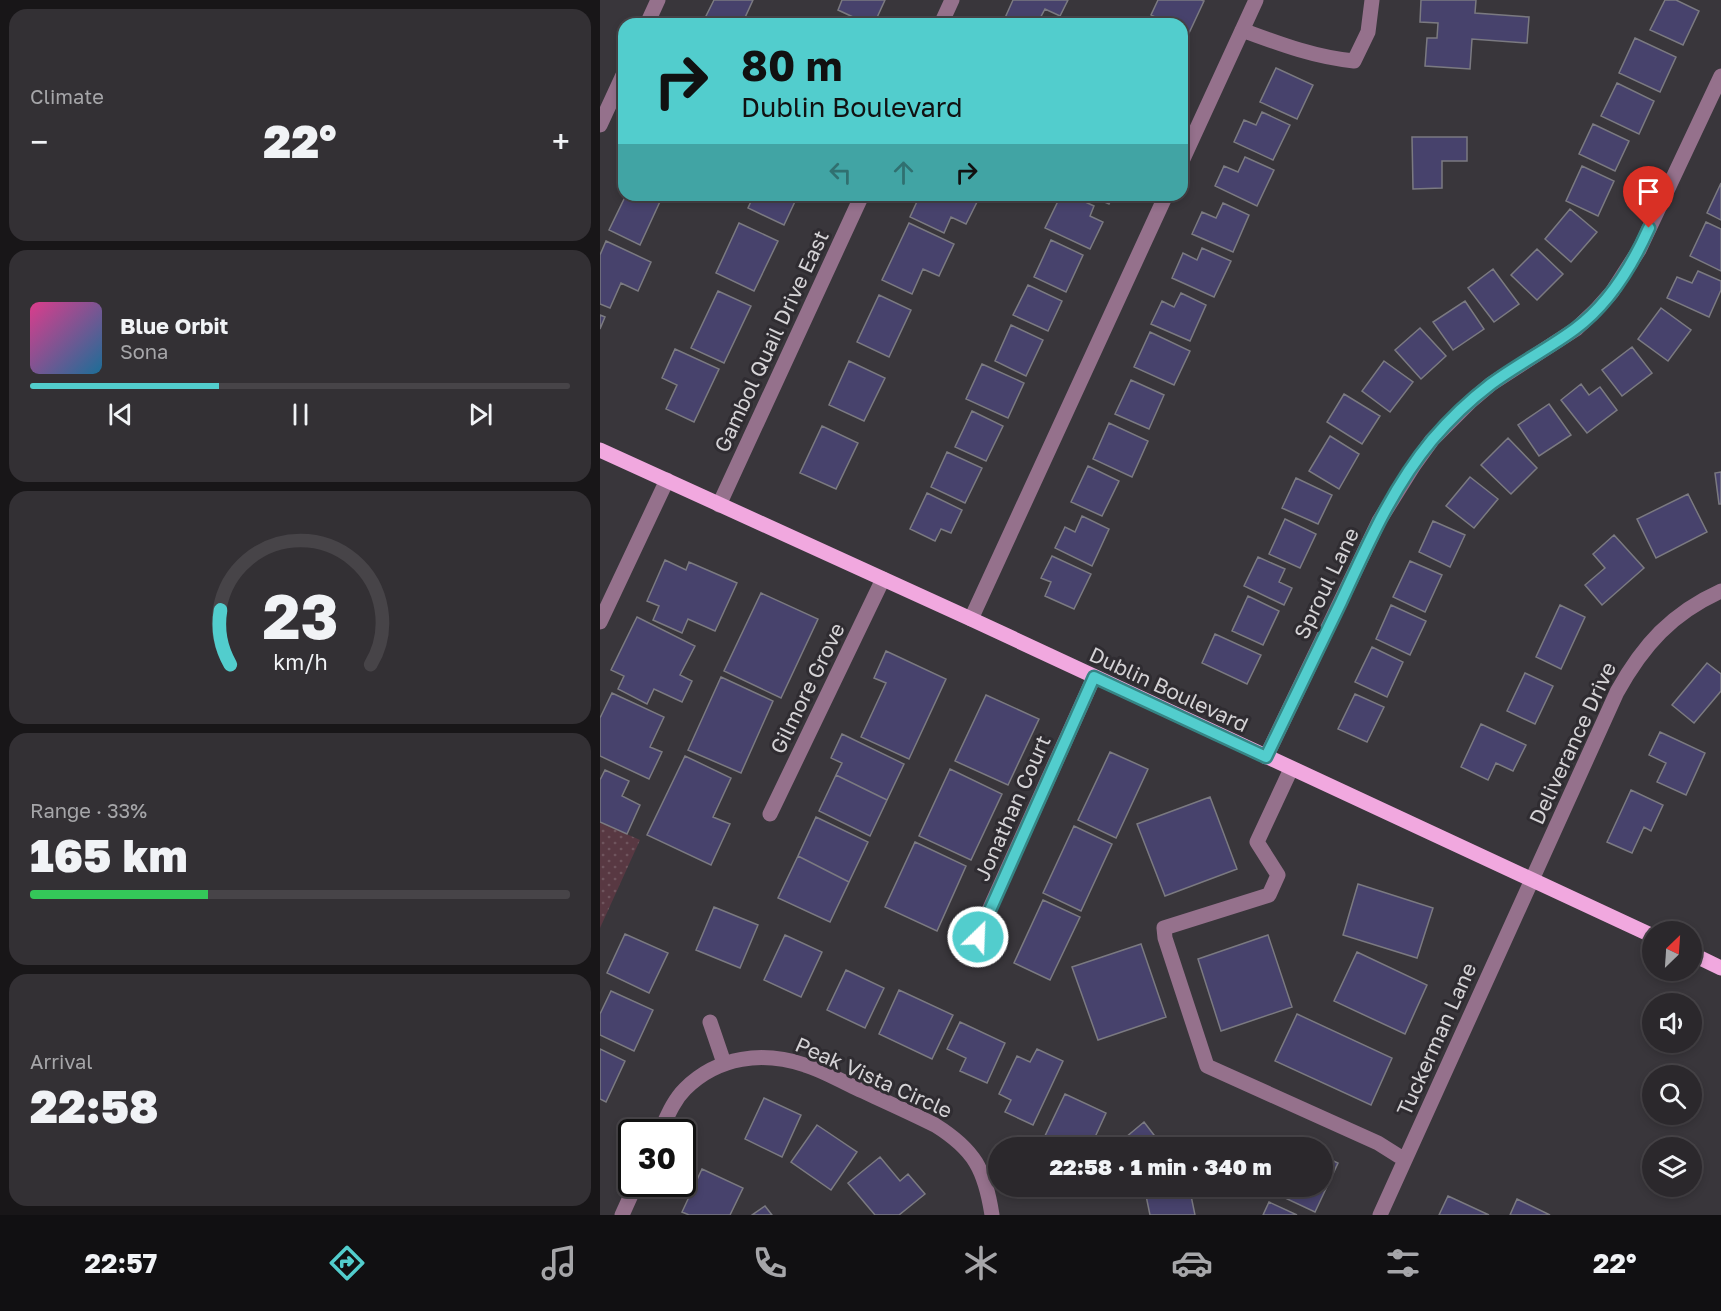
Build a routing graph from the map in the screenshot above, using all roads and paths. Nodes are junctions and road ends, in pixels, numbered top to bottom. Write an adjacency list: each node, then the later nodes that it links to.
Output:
1 (658, 0): 5 (street)
2 (952, 0): 6 (street)
3 (1256, 0): 7 (street)
4 (1372, 0): 7 (street)
5 (650, 18)
6 (944, 18)
7 (1242, 30): 11 (street)
8 (1721, 76): 22 (street, Sproul Lane)
9 (618, 86): 10 (street)
10 (600, 125)
11 (1188, 148)
12 (859, 201): 16 (street, Gambol Quail Drive East)
13 (1163, 201): 19 (street)
14 (600, 450): 15 (main road, Dublin Boulevard)
15 (667, 480): 16 (main road, Dublin Boulevard); 20 (street)
16 (719, 505): 17 (main road, Dublin Boulevard)
17 (882, 579): 19 (main road, Dublin Boulevard); 24 (street, Gilmore Grove)
18 (1721, 591): 25 (street, Deliverance Drive)
19 (971, 620): 21 (main road, Dublin Boulevard)
20 (600, 622)
21 (1094, 677): 22 (main road, Dublin Boulevard); 27 (street, Jonathan Court)
22 (1266, 757): 23 (main road, Dublin Boulevard)
23 (1291, 768): 25 (main road, Dublin Boulevard); 33 (street)
24 (770, 814)
25 (1531, 880): 26 (main road, Dublin Boulevard); 33 (street, Tuckerman Lane)
26 (1642, 931)
27 (968, 957)
28 (1702, 959): 29 (main road)
29 (1721, 968)
30 (710, 1022): 31 (street)
31 (724, 1063): 32 (street, Peak Vista Circle); 36 (street, Peak Vista Circle)
32 (666, 1119)
33 (1405, 1160): 37 (street, Tuckerman Lane)
34 (630, 1197): 35 (street)
35 (622, 1215)
36 (992, 1215)
37 (1380, 1215)

